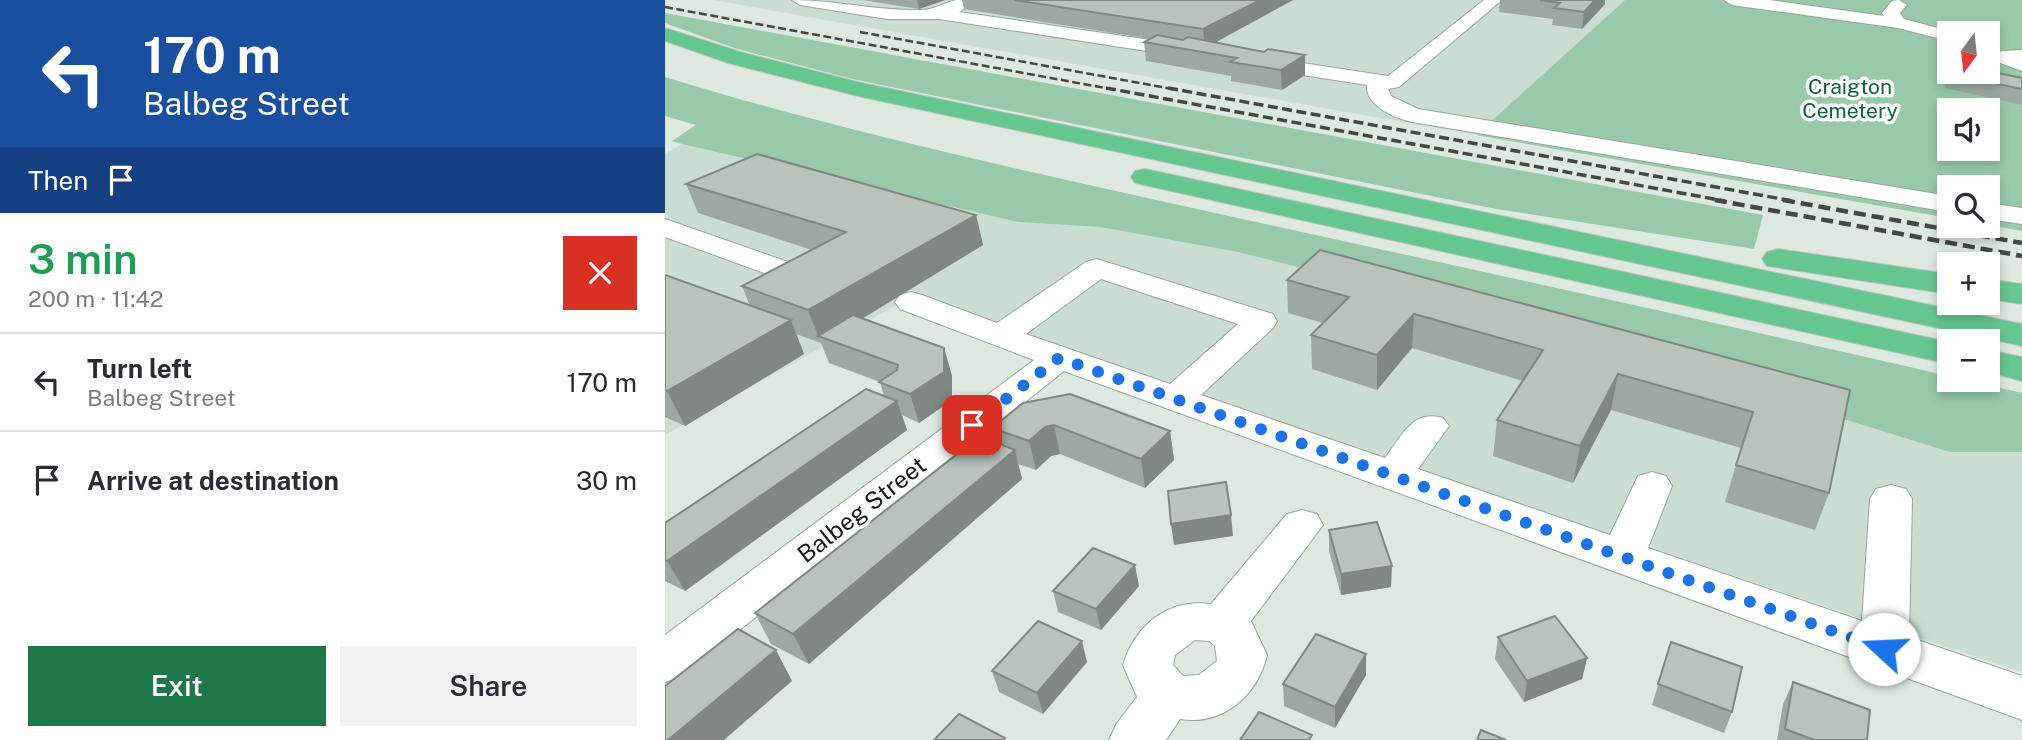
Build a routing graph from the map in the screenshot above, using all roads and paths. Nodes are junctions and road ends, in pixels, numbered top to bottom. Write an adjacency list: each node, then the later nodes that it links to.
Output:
1 (800, 0): 6 (street)
2 (970, 0): 6 (street)
3 (1494, 0): 16 (street)
4 (1732, 0): 7 (street)
5 (1902, 0): 7 (street)
6 (939, 14): 12 (street)
7 (1898, 23): 8 (street)
8 (1937, 32)
9 (665, 34): 17 (highway)
10 (2000, 48): 11 (street)
11 (2022, 54): 15 (street)
12 (1213, 56)
13 (1241, 60): 16 (street)
14 (665, 62): 29 (highway)
15 (2022, 65)
16 (1378, 81): 18 (street)
17 (1364, 195): 23 (highway); 27 (highway)
18 (1937, 202)
19 (2000, 213): 21 (street)
20 (670, 214): 22 (street)
21 (2022, 216)
22 (800, 275)
23 (1937, 282)
24 (2000, 291): 25 (highway)
25 (2022, 294)
26 (911, 302): 28 (street)
27 (2022, 335)
28 (1001, 336): 30 (street); 33 (street)
29 (1937, 350)
30 (1059, 358): 33 (street); 41 (street, Balbeg Street)
31 (2000, 364): 32 (highway)
32 (2022, 369)
33 (1175, 399): 35 (street)
34 (1430, 426): 35 (street)
35 (1392, 475): 39 (street)
36 (1652, 486): 39 (street)
37 (1891, 499): 40 (street)
38 (1302, 525): 43 (street)
39 (1622, 557): 40 (street)
40 (1884, 649): 42 (street)
41 (665, 662)
42 (2022, 698)
43 (1136, 740)

